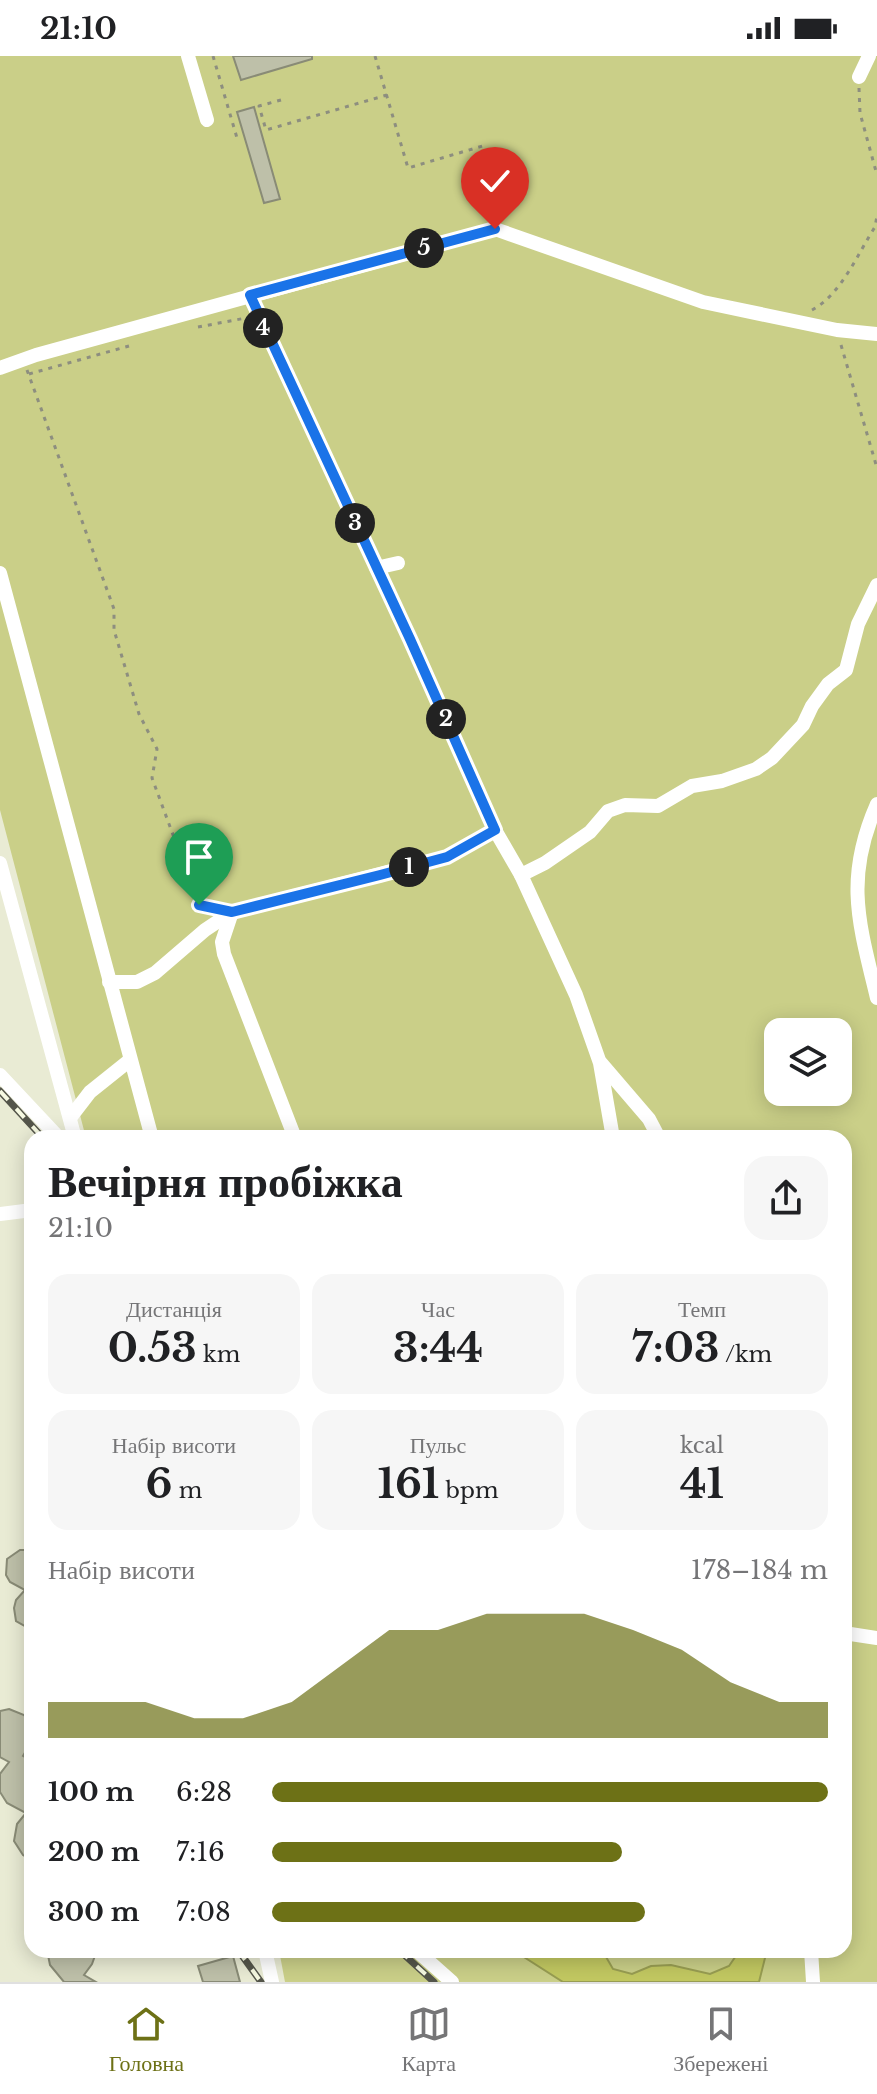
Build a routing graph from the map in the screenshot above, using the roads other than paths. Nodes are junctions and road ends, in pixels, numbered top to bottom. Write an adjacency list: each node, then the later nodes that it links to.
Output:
1 (188, 56): 4 (street)
2 (869, 56): 3 (street)
3 (859, 77)
4 (207, 120)
5 (250, 295): 6 (street); 7 (street); 9 (street)
6 (877, 334)
7 (0, 368)
8 (398, 563): 9 (street)
9 (376, 568): 13 (street)
10 (0, 573): 17 (street)
11 (875, 596): 15 (street)
12 (877, 804): 18 (street)
13 (495, 830): 15 (street); 16 (street)
14 (0, 863): 22 (street)
15 (521, 875): 20 (street)
16 (232, 912): 17 (street); 26 (street)
17 (109, 982): 19 (street)
18 (877, 998)
19 (130, 1060): 22 (street); 25 (street)
20 (600, 1063): 27 (street); 28 (street)
21 (0, 1075): 23 (street)
22 (70, 1118): 24 (street)
23 (52, 1130)
24 (73, 1130)
25 (150, 1130)
26 (292, 1130)
27 (607, 1130)
28 (655, 1130)
29 (24, 1211): 30 (street)
30 (0, 1214)
31 (852, 1634): 32 (street)
32 (877, 1638)
33 (267, 1958): 36 (street)
34 (425, 1958): 37 (street)
35 (812, 1958): 38 (street)
36 (272, 1982)
37 (452, 1982)
38 (813, 1982)

